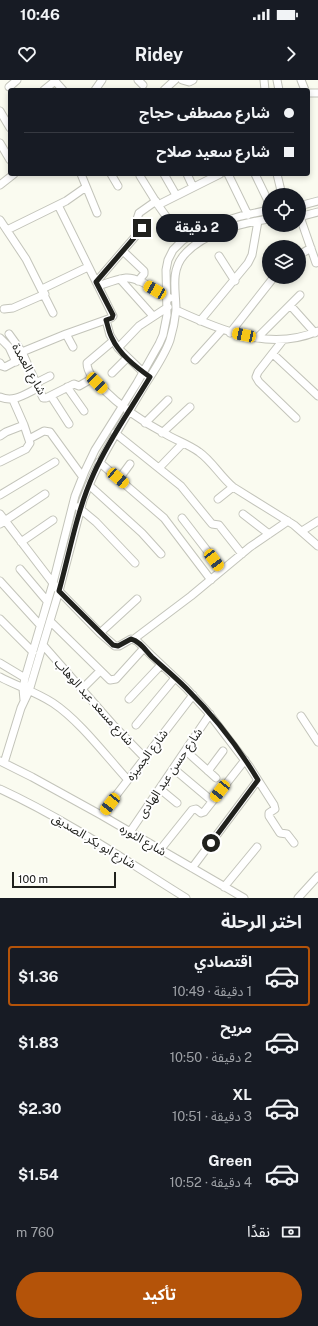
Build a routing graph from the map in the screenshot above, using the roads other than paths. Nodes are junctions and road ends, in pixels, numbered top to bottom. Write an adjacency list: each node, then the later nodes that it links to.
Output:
1 (17, 80): 4 (street)
2 (55, 80): 5 (street); 6 (street)
3 (175, 80): 7 (street)
4 (9, 87)
5 (46, 88)
6 (61, 88)
7 (166, 88)
8 (0, 111): 9 (street)
9 (8, 125)
10 (0, 143): 11 (street)
11 (3, 154)
12 (11, 176): 22 (street)
13 (82, 176): 24 (street)
14 (112, 176): 23 (street)
15 (140, 176): 30 (street)
16 (165, 176): 28 (street)
17 (188, 176): 25 (street)
18 (229, 176): 36 (street)
19 (256, 176): 26 (street)
20 (277, 176): 27 (street)
21 (207, 177): 25 (street)
22 (0, 185)
23 (118, 186)
24 (86, 187): 32 (street); 35 (street)
25 (194, 187): 28 (street)
26 (262, 188)
27 (280, 188)
28 (176, 195): 30 (street)
29 (318, 201): 31 (street)
30 (157, 203): 43 (street); 45 (street)
31 (306, 204)
32 (58, 205): 41 (street); 49 (street)
33 (262, 211): 36 (street)
34 (318, 212): 37 (street)
35 (97, 213)
36 (248, 214): 43 (street)
37 (306, 215)
38 (0, 220): 41 (street)
39 (262, 220): 40 (street)
40 (258, 221): 52 (street); 58 (street)
41 (7, 230): 55 (street)
42 (305, 232): 44 (street)
43 (183, 240): 57 (street)
44 (311, 248): 46 (street); 48 (street)
45 (123, 251): 51 (street); 53 (street)
46 (306, 251)
47 (219, 256): 52 (street)
48 (316, 263)
49 (88, 267): 53 (street); 55 (street)
50 (120, 279): 51 (street); 53 (street); 64 (street)
51 (138, 281): 57 (street)
52 (235, 281): 66 (street)
53 (97, 284): 65 (street)
54 (268, 284): 68 (street)
55 (44, 292): 61 (street); 63 (street)
56 (300, 295): 59 (street)
57 (167, 297): 58 (street); 60 (street)
58 (175, 301): 62 (street)
59 (290, 305): 69 (street); 73 (street)
60 (168, 306): 64 (street); 84 (street)
61 (4, 309)
62 (176, 310): 66 (street); 87 (street)
63 (53, 313)
64 (153, 316): 77 (street)
65 (110, 318): 71 (street); 75 (street)
66 (200, 321): 67 (street)
67 (222, 330): 68 (street); 81 (street)
68 (230, 332): 73 (street)
69 (316, 332): 74 (street)
70 (9, 334): 78 (street, شارع العمدة)
71 (66, 334): 76 (street); 78 (street)
72 (0, 338): 82 (street)
73 (257, 338): 74 (street)
74 (283, 340): 79 (street)
75 (113, 341): 77 (street); 88 (street)
76 (73, 347)
77 (118, 348): 80 (street)
78 (23, 354): 82 (street); 89 (street, شارع العمدة)
79 (273, 354): 92 (street); 100 (street)
80 (128, 358): 84 (street); 85 (street)
81 (195, 360)
82 (16, 362): 83 (street)
83 (2, 365)
84 (143, 372): 87 (street); 96 (street)
85 (112, 373)
86 (50, 376): 89 (street)
87 (150, 377): 99 (street)
88 (93, 378): 90 (street, شارع العمدة); 96 (street)
89 (37, 385): 91 (street, شارع العمدة); 94 (street)
90 (67, 387): 91 (street, شارع العمدة); 98 (street)
91 (51, 396): 102 (street)
92 (318, 396)
93 (0, 397): 94 (street)
94 (13, 400): 103 (street)
95 (168, 400): 101 (street)
96 (122, 406): 99 (street); 114 (street)
97 (190, 407): 105 (street)
98 (84, 411)
99 (129, 411): 101 (street); 104 (street)
100 (296, 418)
101 (145, 423): 105 (street)
102 (69, 424)
103 (24, 425): 106 (street); 107 (street)
104 (115, 433): 111 (street); 113 (street)
105 (162, 433): 108 (street)
106 (0, 436)
107 (29, 439): 109 (street); 114 (street)
108 (183, 443): 113 (street); 117 (street)
109 (0, 462)
110 (55, 462): 119 (street)
111 (99, 462): 115 (street); 116 (street)
112 (130, 464): 115 (street)
113 (159, 468): 134 (street)
114 (82, 476): 121 (street)
115 (118, 478): 138 (street)
116 (89, 485): 122 (street); 133 (street)
117 (232, 487): 120 (street); 127 (street)
118 (45, 494): 125 (street)
119 (0, 495)
120 (218, 499)
121 (73, 505): 122 (street); 140 (street)
122 (81, 508): 135 (street); 141 (street)
123 (243, 514): 130 (street)
124 (182, 518): 137 (street)
125 (2, 519): 131 (street)
126 (53, 520): 131 (street)
127 (288, 521): 129 (street); 130 (street)
128 (318, 521): 129 (street)
129 (302, 531): 132 (street)
130 (270, 534): 134 (street)
131 (21, 542): 140 (street)
132 (318, 546)
133 (161, 554)
134 (242, 554): 137 (street)
135 (135, 563)
136 (20, 569): 143 (street)
137 (222, 570): 138 (street)
138 (211, 580): 148 (street)
139 (0, 581): 146 (street)
140 (53, 583): 141 (street); 143 (street)
141 (59, 591): 145 (street); 147 (street)
142 (137, 599): 147 (street)
143 (47, 601): 146 (street)
144 (0, 619): 151 (street)
145 (50, 621): 149 (street); 154 (street)
146 (40, 625): 151 (street)
147 (100, 634): 148 (street)
148 (134, 640): 150 (street)
149 (43, 645): 158 (street); 159 (street, شارع مسعد عبد الوهاب)
150 (144, 648): 153 (street); 154 (street)
151 (33, 652): 156 (street)
152 (0, 663): 156 (street)
153 (161, 665): 157 (street); 161 (street)
154 (100, 671): 159 (street)
155 (0, 677): 158 (street)
156 (25, 678): 158 (street)
157 (176, 678): 160 (street); 164 (street)
158 (26, 690): 170 (street); 174 (street)
159 (82, 690): 168 (street, شارع مسعد عبد الوهاب)
160 (193, 695): 162 (street); 168 (street, شارع الجميزه)
161 (129, 699)
162 (210, 714): 166 (street, شارع حسن عبد الهادى); 169 (street)
163 (300, 716): 165 (street)
164 (136, 725)
165 (318, 742)
166 (186, 751): 171 (street, شارع حسن عبد الهادى); 172 (street)
167 (223, 751): 172 (street)
168 (145, 758): 174 (street, شارع الجميزه)
169 (245, 760): 175 (street); 178 (street)
170 (2, 762): 180 (street, شارع الثوره)
171 (174, 769): 177 (street, شارع حسن عبد الهادى); 178 (street)
172 (208, 771): 173 (street)
173 (216, 778)
174 (128, 780): 180 (street, شارع الجميزه)
175 (258, 780): 182 (street); 185 (street)
176 (0, 789): 188 (street, شارع ابو بكر الصديق)
177 (160, 789): 179 (street); 181 (street, شارع حسن عبد الهادى)
178 (212, 801): 184 (street)
179 (177, 803)
180 (101, 815): 181 (street, شارع الثوره)
181 (130, 832): 184 (street, شارع الثوره)
182 (294, 843)
183 (257, 847): 187 (street)
184 (160, 850): 185 (street, شارع الثوره)
185 (192, 868): 187 (street, شارع الثوره)
186 (318, 876): 190 (street)
187 (224, 887): 189 (street, شارع الثوره)
188 (186, 898)
189 (244, 898)
190 (298, 898)

